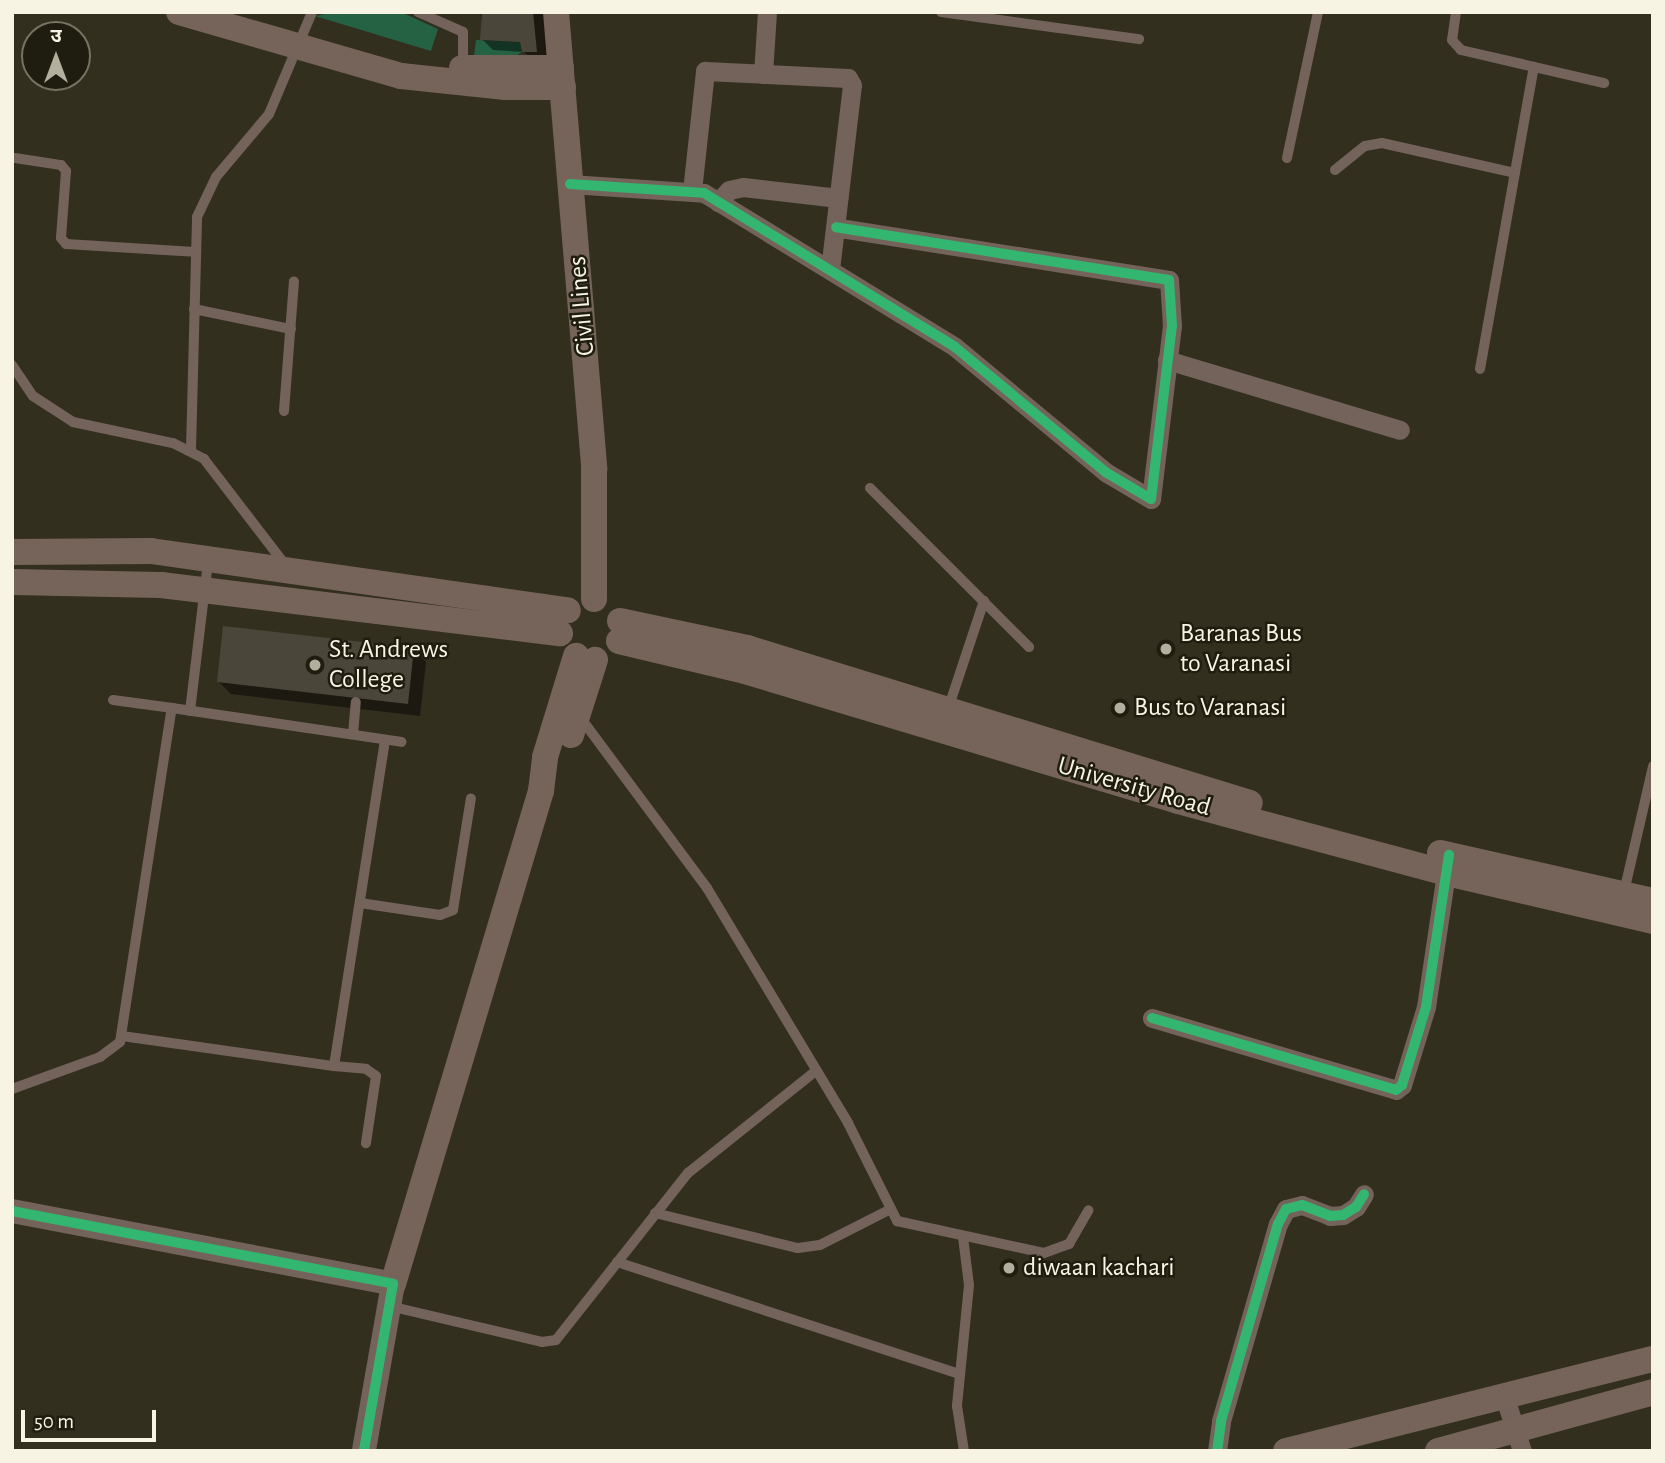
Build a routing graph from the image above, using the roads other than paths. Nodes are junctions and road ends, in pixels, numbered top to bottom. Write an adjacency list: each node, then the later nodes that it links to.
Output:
1 (179, 12): 9 (main road)
2 (233, 12): 9 (main road)
3 (418, 12): 13 (lane)
4 (556, 12): 14 (main road, Civil Lines)
5 (766, 12): 12 (street)
6 (941, 12): 10 (lane)
7 (1318, 12): 17 (lane)
8 (1456, 12): 11 (lane)
9 (306, 32): 13 (main road); 25 (lane)
10 (1139, 39)
11 (1534, 67): 15 (lane); 19 (lane)
12 (763, 74): 21 (street); 22 (street)
13 (462, 75): 14 (main road)
14 (562, 77): 20 (main road, Civil Lines)
15 (1604, 83)
16 (15, 159): 25 (lane)
17 (1287, 159)
18 (1335, 170): 19 (lane)
19 (1515, 173): 32 (lane)
20 (570, 184): 21 (street); 42 (main road, Civil Lines)
21 (692, 191): 23 (street)
22 (838, 198): 23 (street); 24 (street)
23 (718, 202): 26 (street)
24 (836, 228): 26 (street); 30 (street)
25 (195, 252): 28 (lane)
26 (830, 269): 30 (street)
27 (294, 281): 29 (lane)
28 (194, 309): 29 (lane); 35 (lane)
29 (290, 329): 33 (lane)
30 (1167, 360): 34 (street)
31 (12, 365): 35 (lane)
32 (1480, 369)
33 (284, 411)
34 (1400, 430)
35 (191, 449): 39 (lane)
36 (870, 488): 43 (lane)
37 (12, 552): 38 (main road)
38 (209, 559): 39 (main road); 41 (lane)
39 (290, 572): 44 (main road)
40 (12, 582): 41 (main road)
41 (205, 589): 44 (main road); 51 (lane)
42 (594, 600): 44 (main road); 45 (main road)
43 (984, 601): 46 (lane); 53 (lane)
44 (564, 621): 47 (main road)
45 (620, 631): 47 (main road); 53 (main road, University Road)
46 (1029, 647)
47 (585, 658): 52 (main road); 58 (main road)
48 (113, 700): 50 (lane)
49 (356, 702): 54 (lane)
50 (172, 708): 51 (lane); 66 (lane)
51 (190, 711): 54 (lane)
52 (577, 714): 58 (main road); 68 (lane)
53 (944, 719): 60 (main road, University Road)
54 (353, 734): 55 (lane)
55 (385, 740): 56 (lane); 62 (lane)
56 (402, 742)
57 (1653, 766): 63 (lane)
58 (541, 792): 78 (main road)
59 (471, 798): 62 (lane)
60 (1448, 864): 63 (main road, University Road); 65 (street)
61 (1653, 901): 63 (main road, University Road)
62 (360, 902): 67 (lane)
63 (1621, 904): 64 (main road, University Road)
64 (1653, 921)
65 (1152, 1018)
66 (122, 1036): 67 (lane); 69 (lane)
67 (334, 1066): 70 (lane)
68 (816, 1071): 72 (lane); 75 (lane)
69 (12, 1088)
70 (366, 1143)
71 (1364, 1194): 87 (street)
72 (889, 1210): 75 (lane); 76 (lane)
73 (1089, 1210): 76 (lane)
74 (12, 1211): 78 (street)
75 (655, 1213): 77 (lane)
76 (963, 1237): 80 (lane)
77 (617, 1262): 78 (lane); 80 (lane)
78 (391, 1295): 85 (street)
79 (1651, 1367): 82 (main road)
80 (960, 1374): 86 (lane)
81 (1653, 1392): 83 (main road)
82 (1505, 1398): 83 (street); 84 (main road)
83 (1519, 1441): 88 (main road)
84 (1291, 1450)
85 (364, 1451)
86 (964, 1451)
87 (1217, 1451)
88 (1438, 1451)

